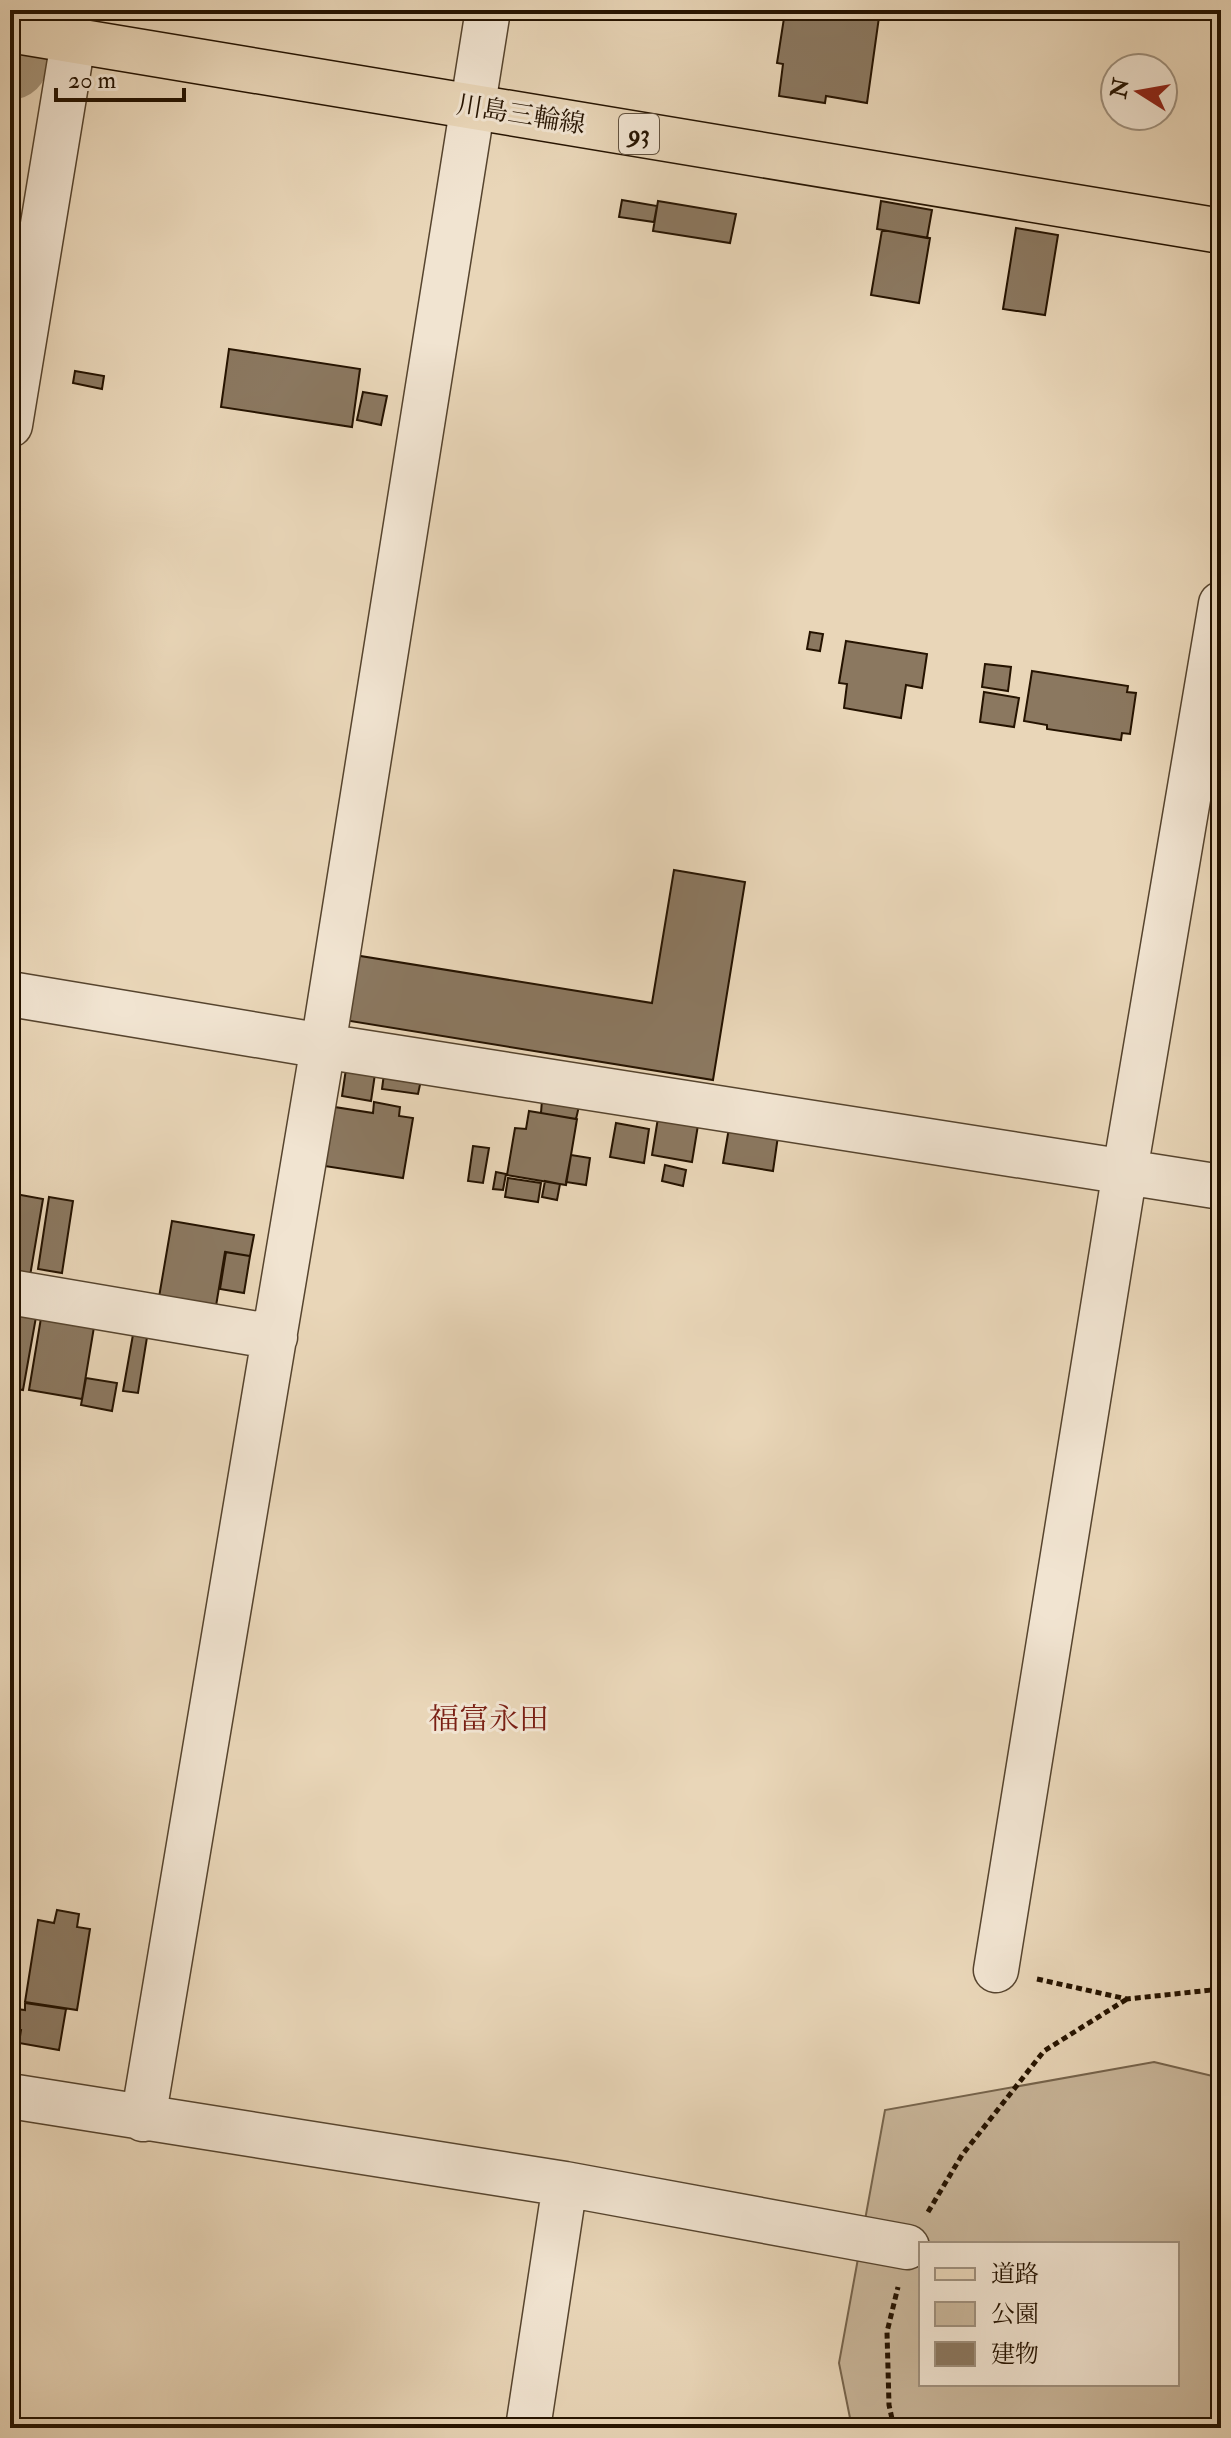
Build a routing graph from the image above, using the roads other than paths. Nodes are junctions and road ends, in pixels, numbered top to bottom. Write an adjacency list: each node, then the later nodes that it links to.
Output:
1 (488, 10): 4 (street)
2 (10, 30): 3 (main road, 川島三輪線 / 93)
3 (65, 40): 4 (main road, 川島三輪線 / 93); 6 (street)
4 (472, 106): 5 (main road, 川島三輪線 / 93); 9 (street)
5 (1221, 231)
6 (10, 425)
7 (1221, 604): 10 (street)
8 (10, 994): 9 (street)
9 (323, 1046): 10 (street); 13 (street)
10 (1125, 1171): 11 (street); 14 (street)
11 (1221, 1187)
12 (10, 1292): 13 (street)
13 (275, 1337): 16 (street)
14 (996, 1970)
15 (10, 2096): 16 (street)
16 (143, 2119): 17 (street)
17 (565, 2184): 18 (street); 19 (street)
18 (907, 2247)
19 (528, 2428)

